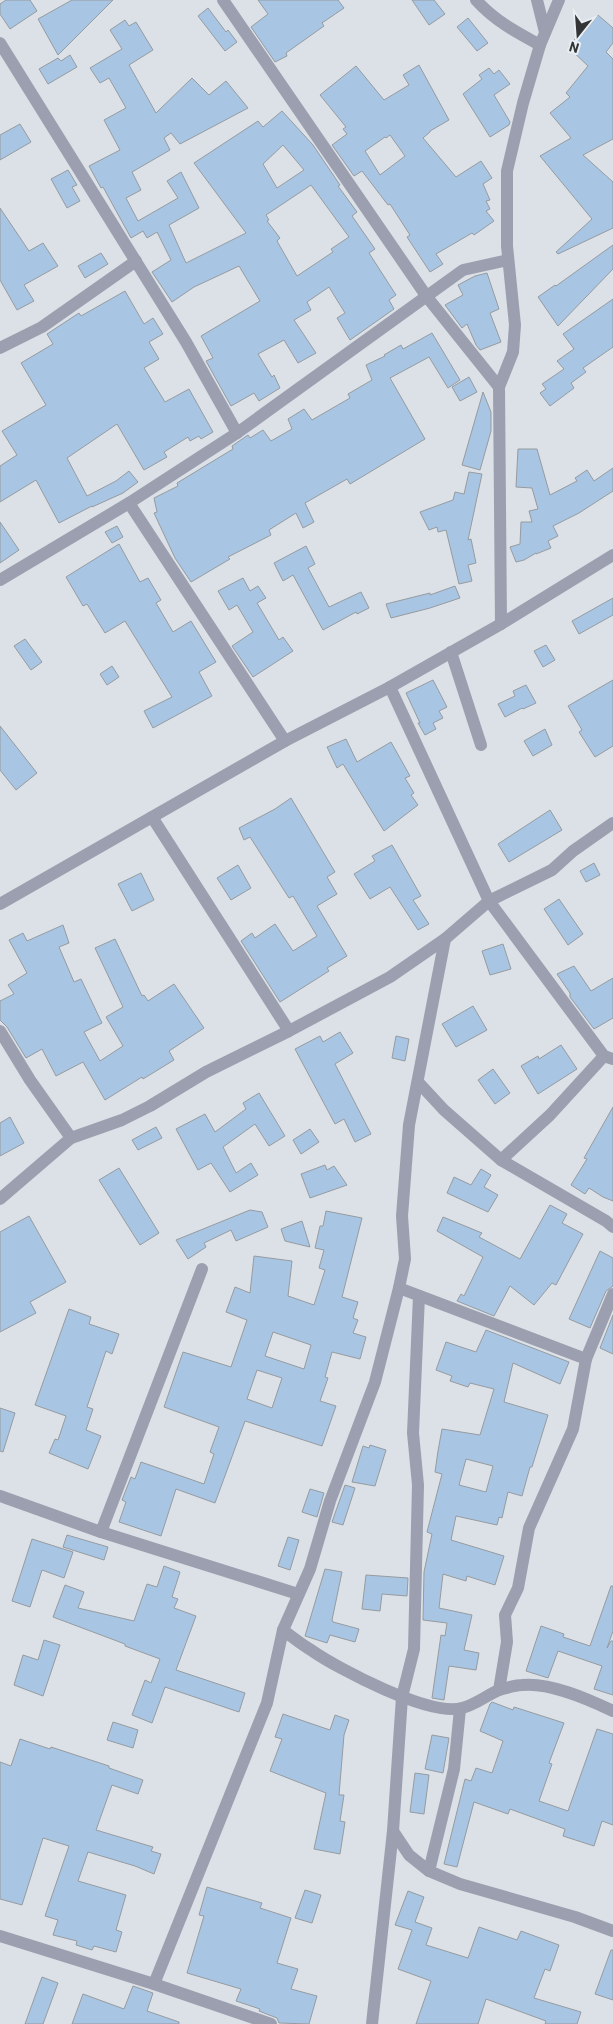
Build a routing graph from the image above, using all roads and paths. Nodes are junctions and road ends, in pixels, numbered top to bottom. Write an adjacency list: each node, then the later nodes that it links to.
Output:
1 (223, 0): 10 (street)
2 (476, 0): 7 (street)
3 (537, 0): 5 (street)
4 (559, 0): 5 (street)
5 (546, 32): 7 (street)
6 (0, 43): 9 (street)
7 (540, 45): 8 (street)
8 (508, 260): 10 (street); 12 (street)
9 (136, 261): 11 (street); 13 (street)
10 (427, 297): 12 (street); 13 (street)
11 (0, 348)
12 (499, 387): 17 (street)
13 (236, 433): 14 (street)
14 (129, 503): 16 (street); 20 (street)
15 (613, 555): 17 (street)
16 (0, 580)
17 (501, 624): 18 (street)
18 (451, 652): 19 (street); 21 (street)
19 (390, 686): 20 (street); 24 (street)
20 (285, 741): 22 (street)
21 (481, 745)
22 (152, 817): 25 (street); 28 (street)
23 (613, 824): 24 (street)
24 (489, 901): 26 (street); 29 (street)
25 (0, 904)
26 (445, 939): 28 (street); 30 (street)
27 (0, 1030): 31 (street)
28 (289, 1031): 31 (street)
29 (609, 1058): 32 (street)
30 (418, 1082): 32 (street); 36 (street)
31 (71, 1138): 33 (street)
32 (501, 1160): 34 (street)
33 (0, 1199)
34 (613, 1227)
35 (202, 1269): 41 (street)
36 (398, 1288): 38 (street); 42 (street)
37 (613, 1294): 39 (street)
38 (419, 1296): 39 (street); 45 (street)
39 (586, 1360): 44 (street)
40 (0, 1496): 41 (street)
41 (101, 1532): 42 (street)
42 (298, 1594): 43 (street)
43 (283, 1630): 45 (street); 52 (street)
44 (499, 1690): 46 (street); 47 (street)
45 (402, 1697): 46 (street); 48 (street)
46 (460, 1709): 49 (street)
47 (613, 1711)
48 (393, 1831): 49 (street); 54 (street)
49 (429, 1871): 50 (street)
50 (613, 1931)
51 (0, 1936): 52 (street)
52 (154, 1984): 53 (street)
53 (271, 2024)
54 (372, 2024)

